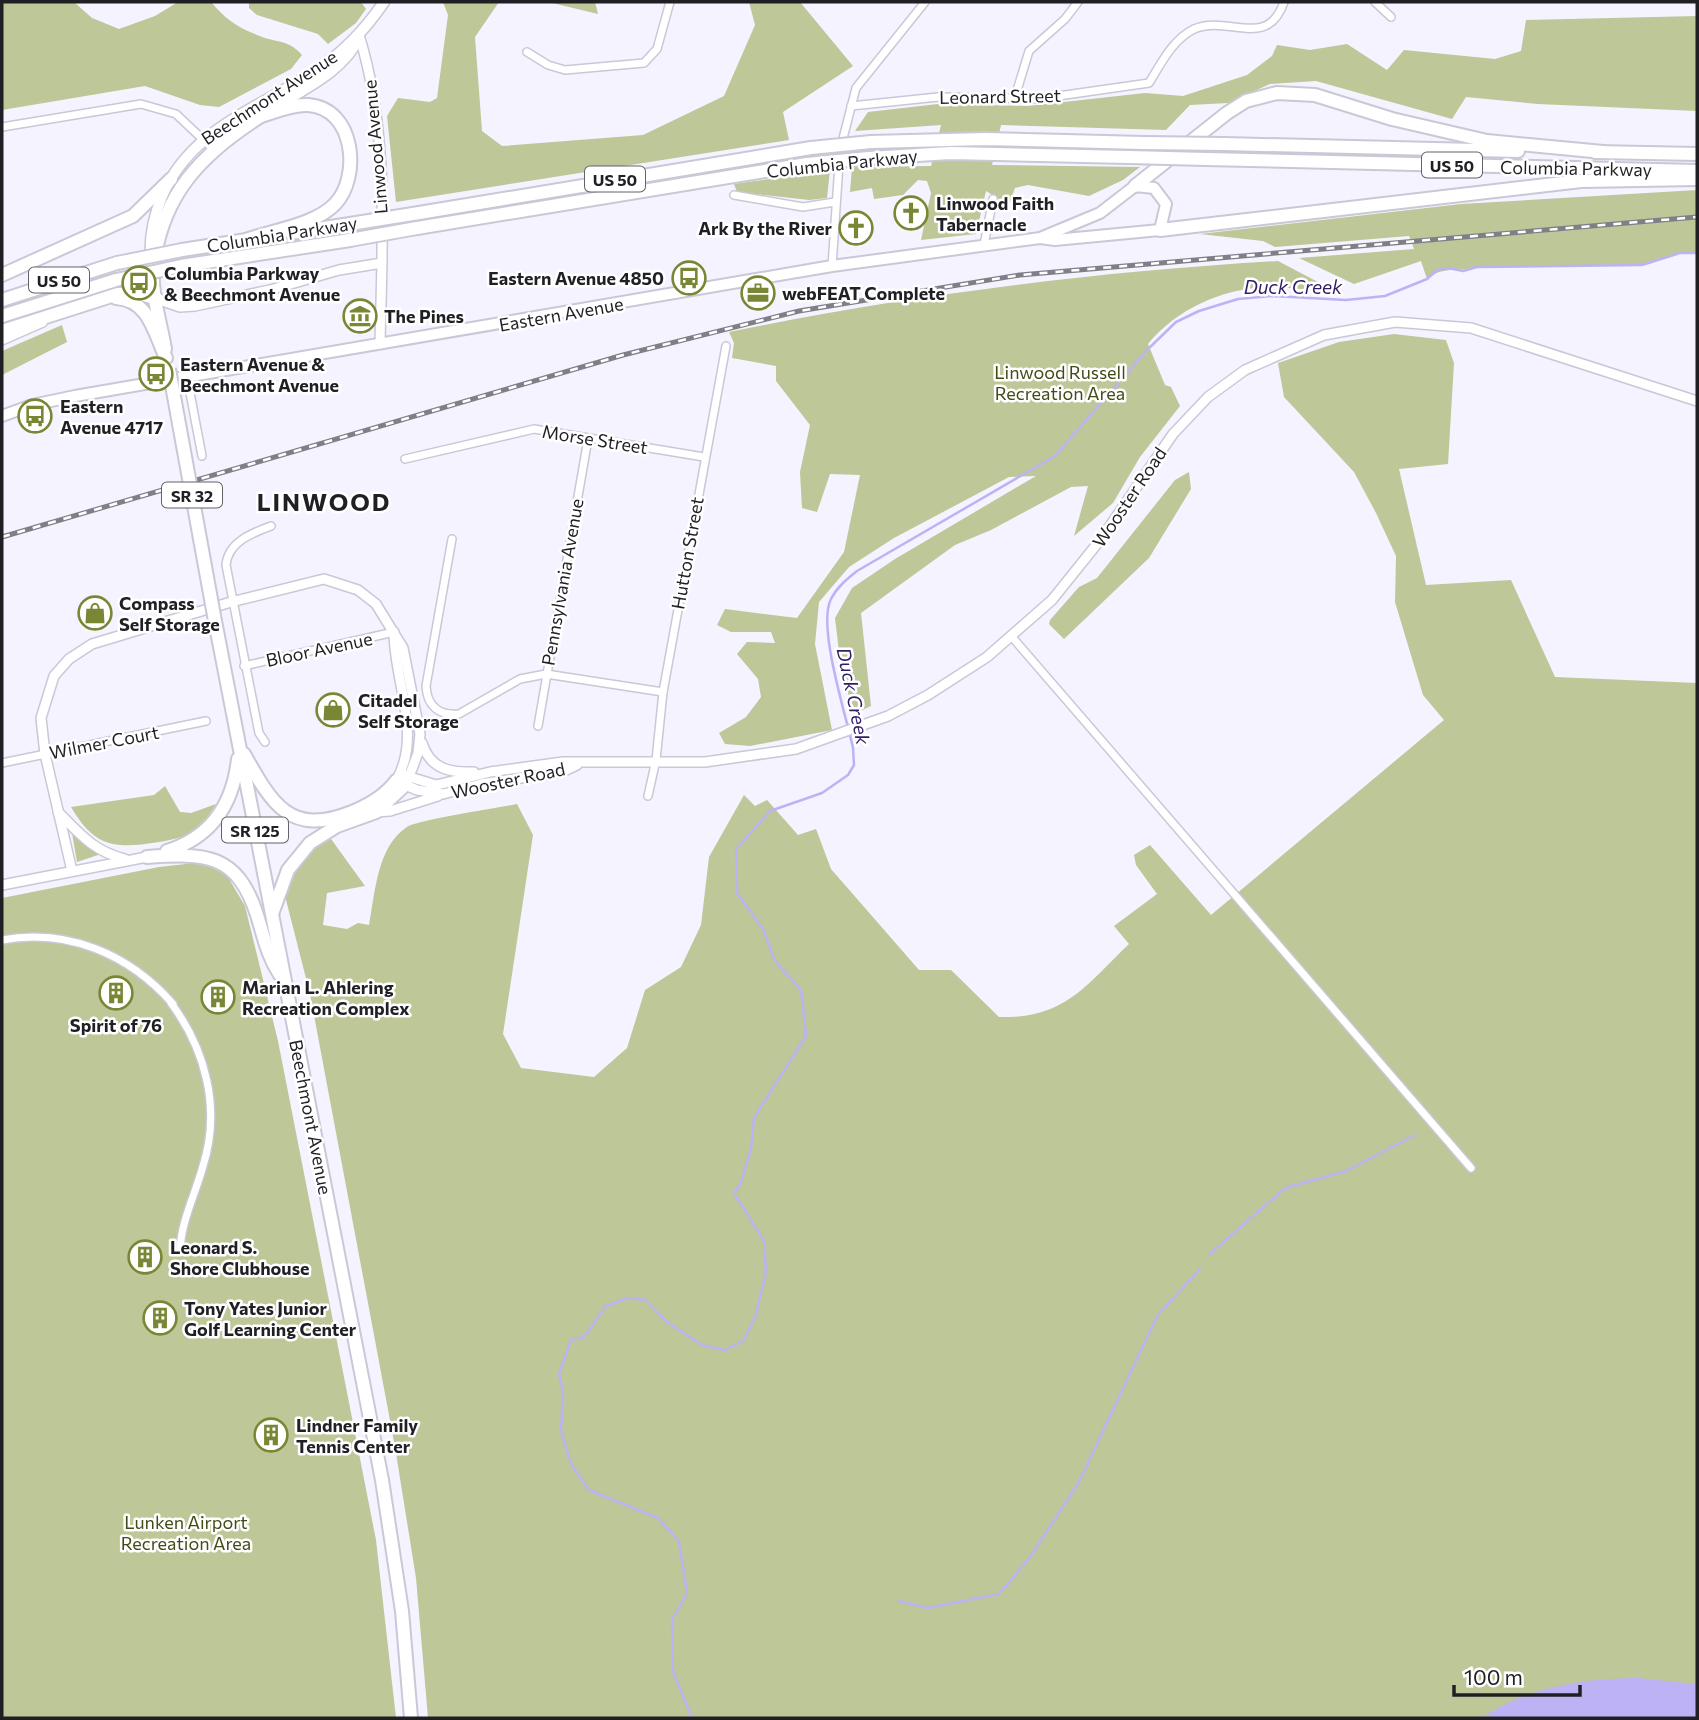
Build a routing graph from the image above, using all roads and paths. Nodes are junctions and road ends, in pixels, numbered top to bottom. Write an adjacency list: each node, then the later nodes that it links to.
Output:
1 (384, 2): 8 (main road)
2 (670, 2): 9 (street)
3 (925, 2): 11 (street)
4 (1078, 2): 10 (street)
5 (1284, 2): 10 (street, Leonard Street)
6 (1375, 2): 7 (street)
7 (1391, 17)
8 (359, 36): 12 (main road, Beechmont Avenue); 14 (main road, Beechmont Avenue); 29 (street, Linwood Avenue)
9 (527, 52)
10 (1015, 97): 11 (street, Leonard Street)
11 (851, 106): 24 (street)
12 (261, 116): 15 (highway, Beechmont Avenue / SR 32); 27 (highway)
13 (2, 127): 14 (street)
14 (204, 138): 15 (street); 19 (main road, Beechmont Avenue)
15 (213, 149): 31 (highway, Beechmont Avenue / SR 32)
16 (1602, 152): 17 (highway, Columbia Parkway / US 50); 21 (highway); 27 (highway, Columbia Parkway / US 50, bridge)
17 (1697, 154)
18 (1697, 171): 37 (highway, Columbia Parkway / US 50, bridge)
19 (171, 178): 31 (main road, Beechmont Avenue); 32 (highway)
20 (1697, 179): 25 (highway)
21 (1135, 186): 25 (main road); 26 (main road)
22 (734, 195): 24 (street)
23 (993, 199): 28 (street)
24 (835, 202): 30 (street)
25 (1160, 230): 26 (main road)
26 (1040, 238): 28 (main road, Eastern Avenue)
27 (246, 240): 35 (highway, Columbia Parkway / US 50, bridge)
28 (984, 244): 30 (main road, Eastern Avenue)
29 (383, 262): 34 (street); 40 (street, Linwood Avenue)
30 (832, 266): 40 (main road, Eastern Avenue)
31 (153, 270): 34 (highway, Beechmont Avenue / SR 32)
32 (2, 275)
33 (105, 299): 34 (highway); 36 (highway); 42 (highway)
34 (157, 299): 42 (highway, Beechmont Avenue / SR 32)
35 (2, 300)
36 (74, 309): 38 (highway); 39 (street)
37 (2, 316)
38 (2, 331)
39 (2, 341)
40 (380, 344): 43 (main road, Eastern Avenue)
41 (726, 346): 48 (street, Hutton Street)
42 (167, 363): 53 (highway, Beechmont Avenue / SR 32, bridge)
43 (187, 377): 45 (main road, Eastern Avenue); 47 (street)
44 (1697, 401): 55 (street, Wooster Road)
45 (2, 416)
46 (588, 439): 48 (street, Morse Street); 49 (street, Morse Street); 57 (street, Pennsylvania Avenue)
47 (202, 456)
48 (704, 457): 58 (street, Hutton Street)
49 (405, 458)
50 (271, 526): 52 (street)
51 (452, 540): 57 (street)
52 (231, 602): 54 (street); 56 (street); 64 (street)
53 (215, 621): 63 (highway, Beechmont Avenue / SR 125)
54 (394, 632): 56 (street, Bloor Avenue); 61 (street); 69 (street)
55 (1012, 637): 65 (street, Wooster Road); 81 (street)
56 (244, 666): 62 (street)
57 (546, 674): 58 (street); 60 (street, Pennsylvania Avenue)
58 (663, 692): 65 (street, Hutton Street)
59 (206, 722): 64 (street, Wilmer Court)
60 (538, 726)
61 (419, 734): 68 (street); 69 (street)
62 (265, 742)
63 (239, 745): 69 (highway); 74 (highway); 78 (highway, Beechmont Avenue / SR 125)
64 (45, 754): 66 (street, Wilmer Court); 72 (street)
65 (656, 760): 67 (street, Wooster Road); 71 (street)
66 (2, 763)
67 (579, 764): 68 (street, Wooster Road); 70 (street, Wooster Road)
68 (490, 772): 69 (street, Wooster Road)
69 (403, 779): 70 (street, Wooster Road); 73 (highway)
70 (443, 794): 73 (street)
71 (648, 796)
72 (58, 811): 75 (street); 76 (street)
73 (376, 812): 78 (highway)
74 (147, 858): 75 (street); 80 (highway)
75 (130, 860): 76 (street)
76 (72, 872): 77 (street)
77 (2, 886)
78 (272, 914): 80 (highway, Beechmont Avenue / SR 125)
79 (2, 940): 82 (street)
80 (286, 984): 83 (highway, Beechmont Avenue / SR 125)
81 (1471, 1168)
82 (180, 1249)
83 (411, 1718)

